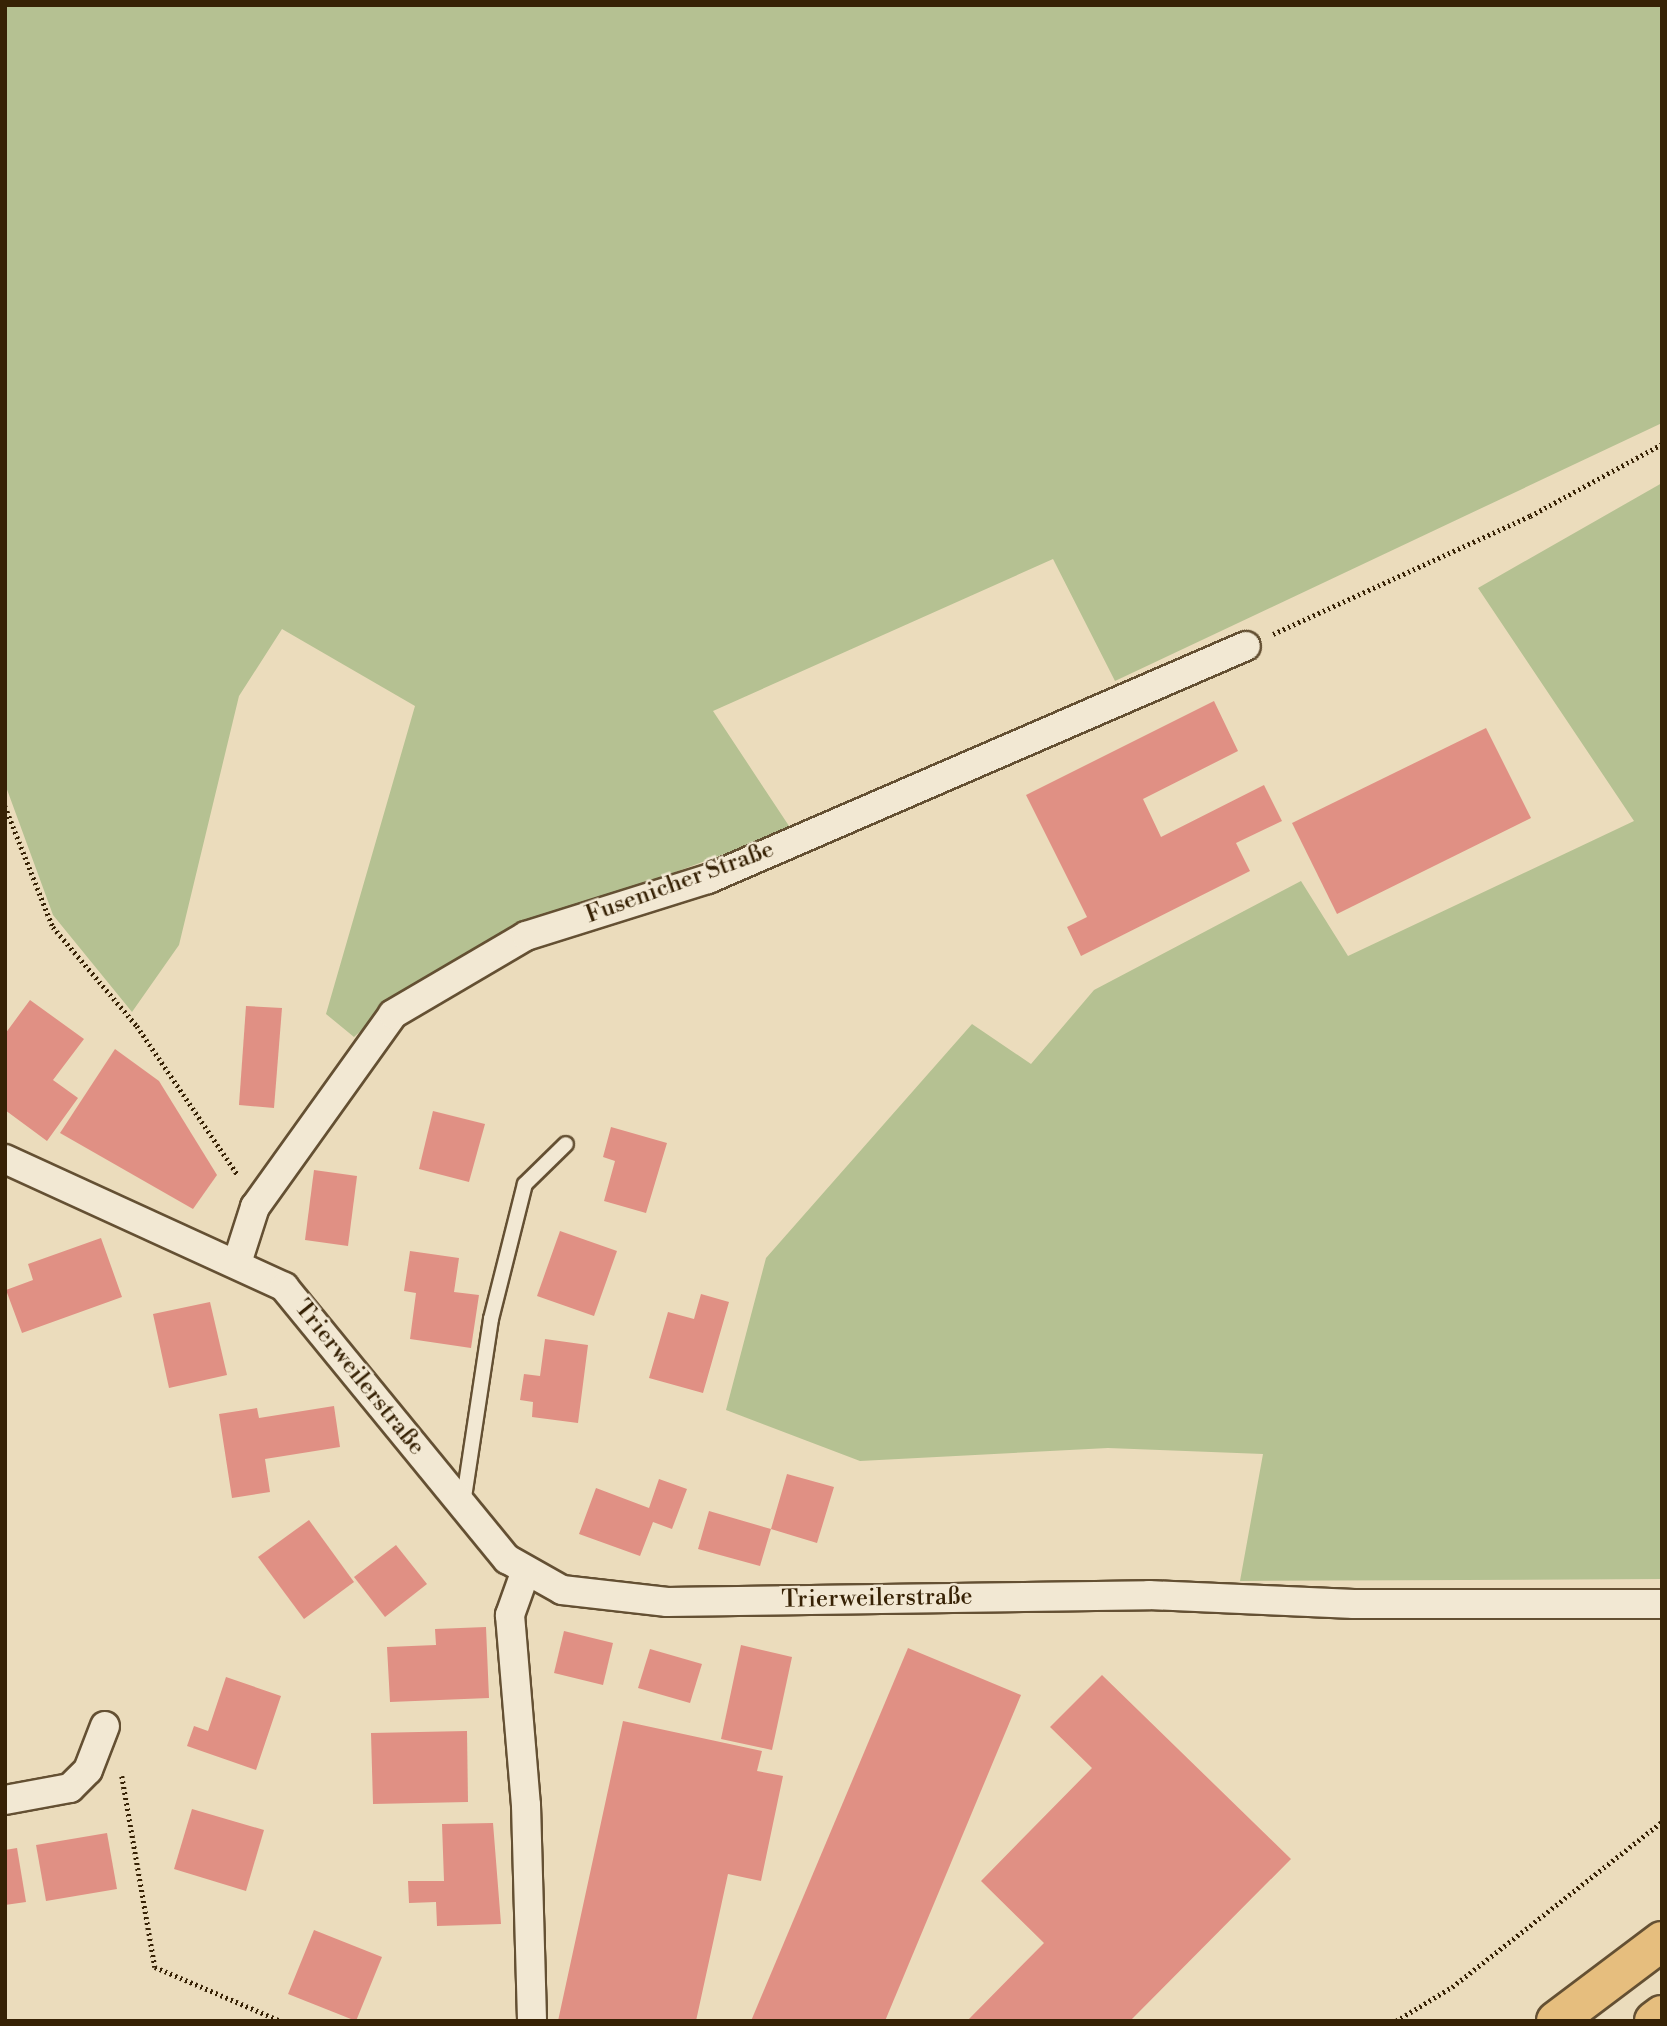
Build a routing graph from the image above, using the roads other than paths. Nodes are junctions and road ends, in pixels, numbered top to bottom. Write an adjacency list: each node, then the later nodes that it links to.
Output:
1 (1246, 646): 4 (street, Fusenicher Straße)
2 (566, 1144): 5 (lane)
3 (5, 1159): 4 (street, Trierweilerstraße)
4 (237, 1263): 5 (street, Trierweilerstraße)
5 (463, 1505): 6 (street, Trierweilerstraße)
6 (524, 1573): 7 (street, Trierweilerstraße); 12 (street)
7 (1662, 1604)
8 (105, 1726): 9 (street)
9 (5, 1800)
10 (1662, 1941): 13 (highway)
11 (1662, 2015): 14 (highway)
12 (532, 2021)
13 (1556, 2021)
14 (1654, 2021)

